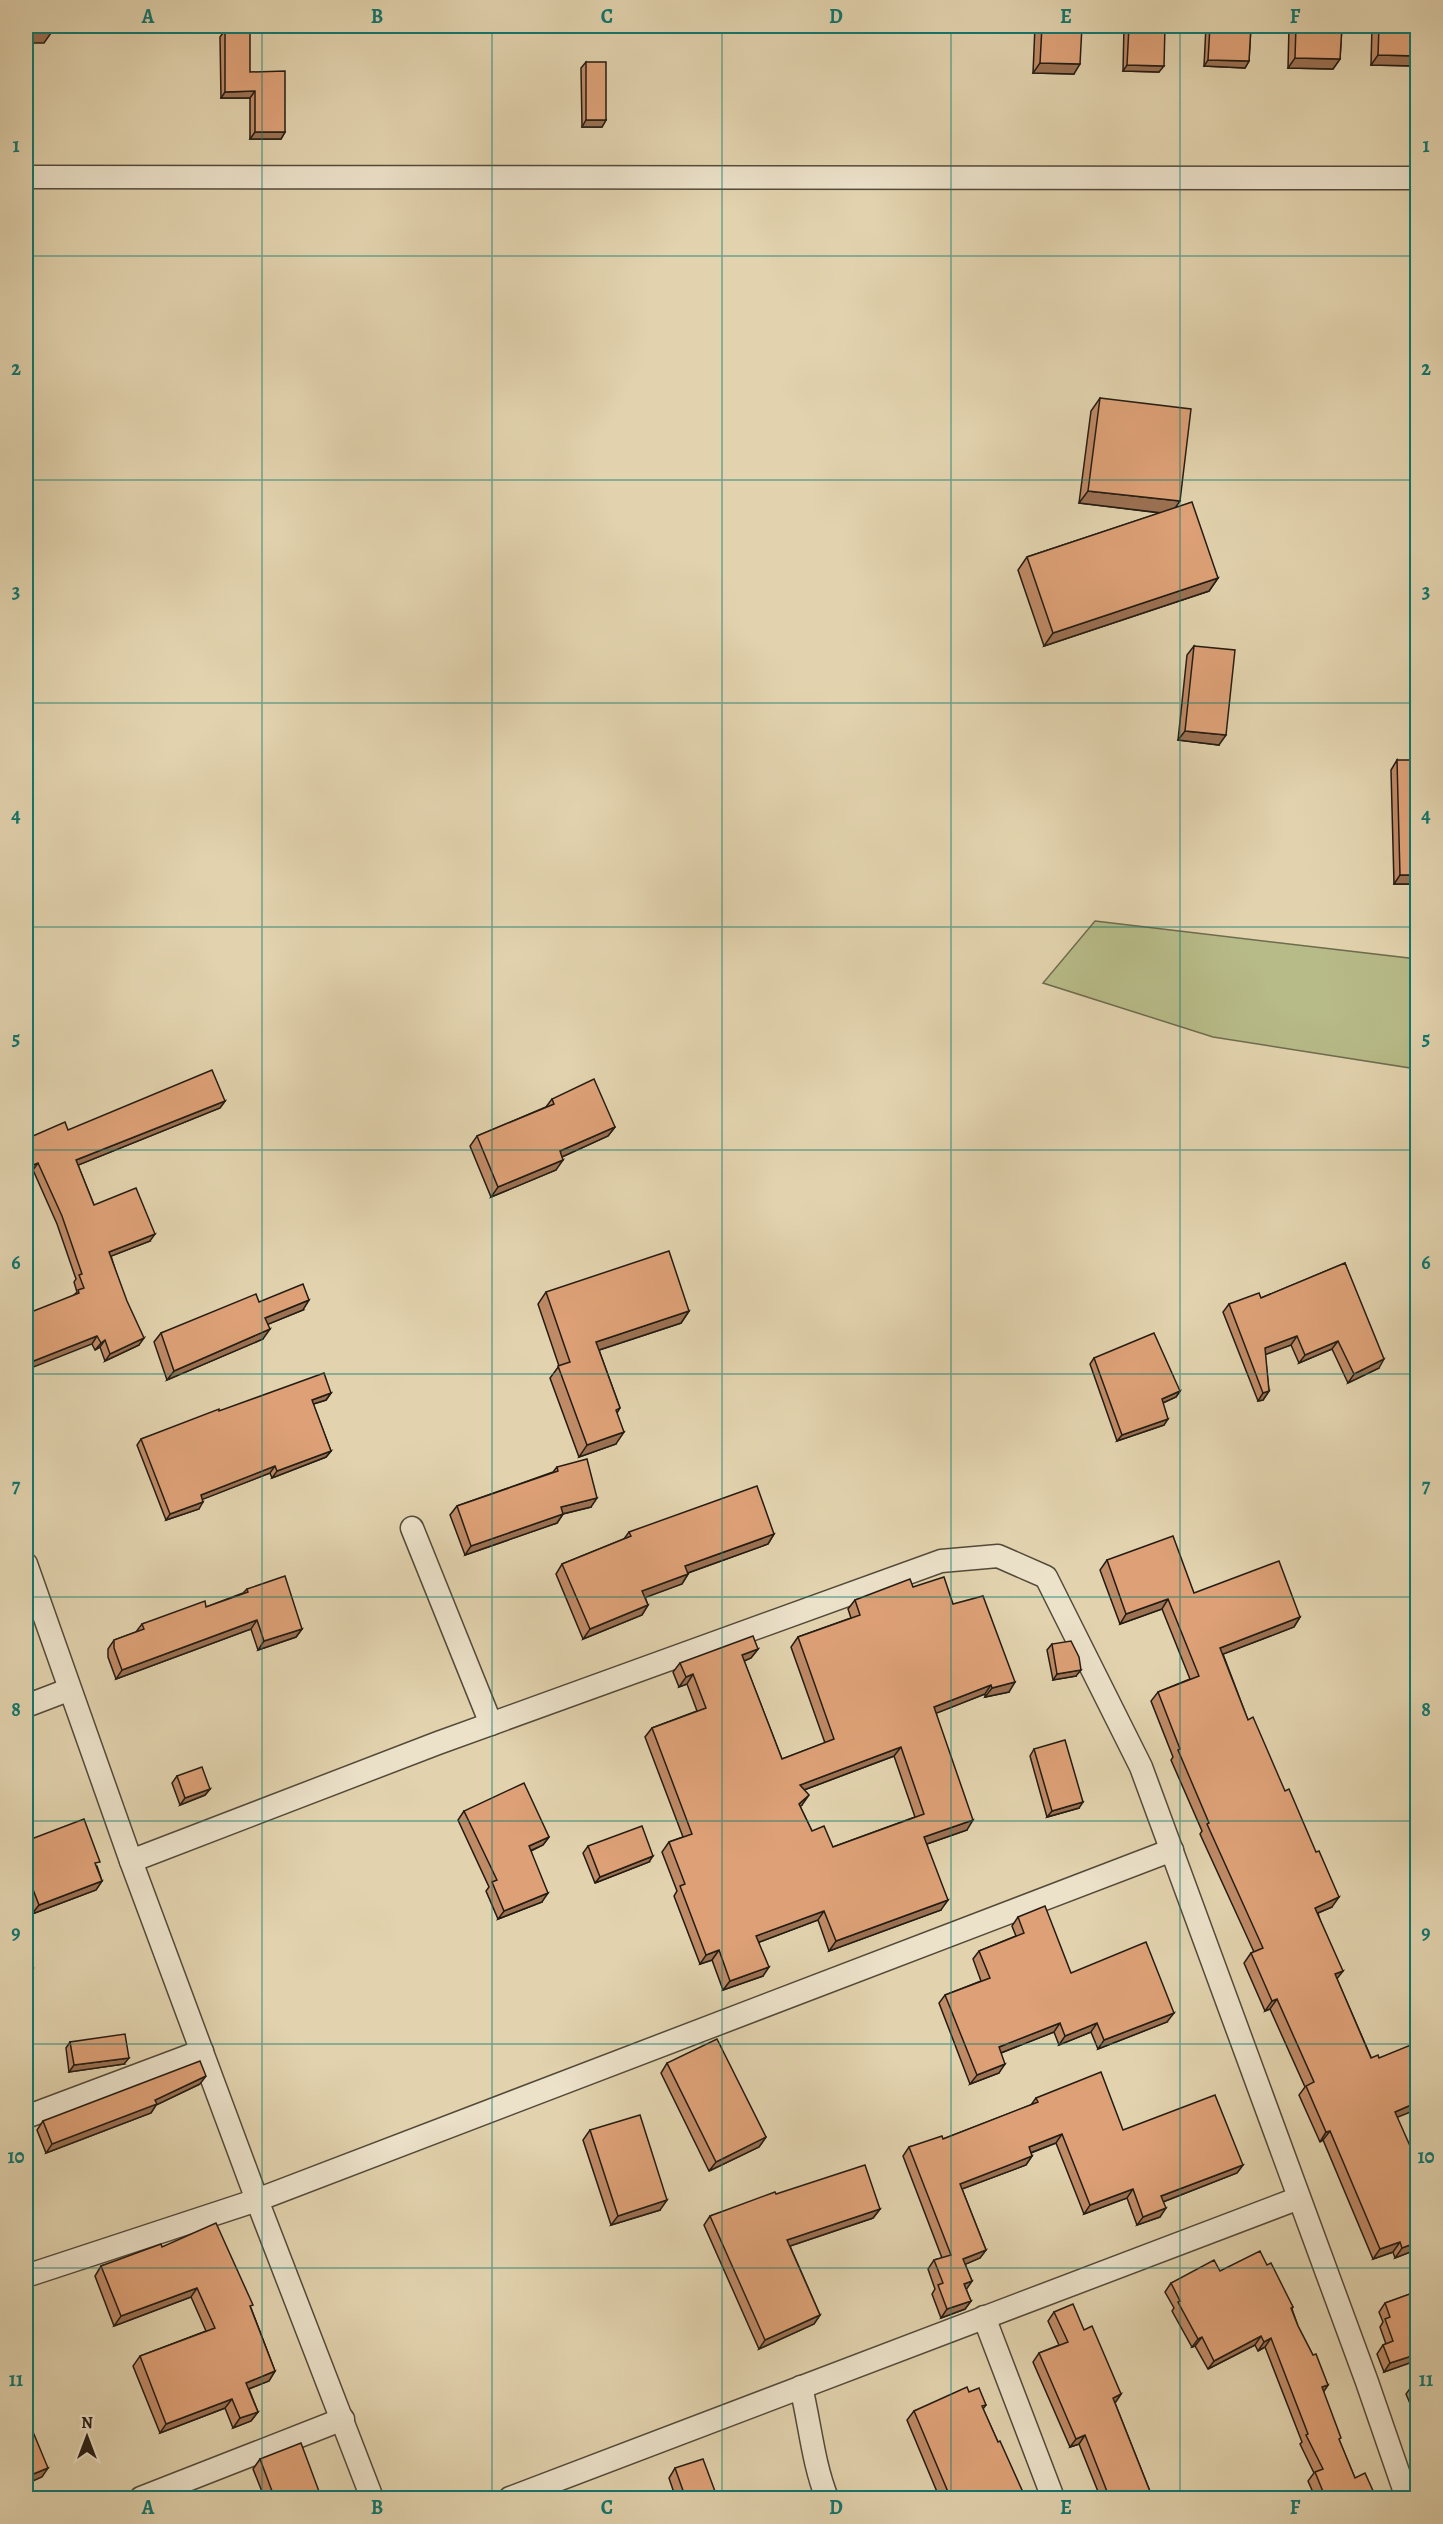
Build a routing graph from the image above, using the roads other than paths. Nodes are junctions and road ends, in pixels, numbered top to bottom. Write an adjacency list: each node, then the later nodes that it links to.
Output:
1 (26, 177): 2 (street)
2 (1418, 178)
3 (412, 1528): 7 (street)
4 (26, 1564): 5 (street)
5 (68, 1690): 6 (street); 9 (street)
6 (26, 1706)
7 (491, 1724): 8 (street); 9 (street)
8 (1172, 1850): 12 (street); 13 (street)
9 (131, 1861): 10 (street)
10 (202, 2051): 11 (street); 13 (street)
11 (26, 2117)
12 (1299, 2198): 15 (street); 23 (street)
13 (257, 2200): 14 (street); 17 (street)
14 (26, 2276)
15 (984, 2317): 16 (street); 22 (street)
16 (801, 2387): 20 (street); 21 (street)
17 (343, 2419): 18 (street); 19 (street)
18 (141, 2499)
19 (372, 2499)
20 (510, 2499)
21 (827, 2499)
22 (1053, 2499)
23 (1407, 2499)

